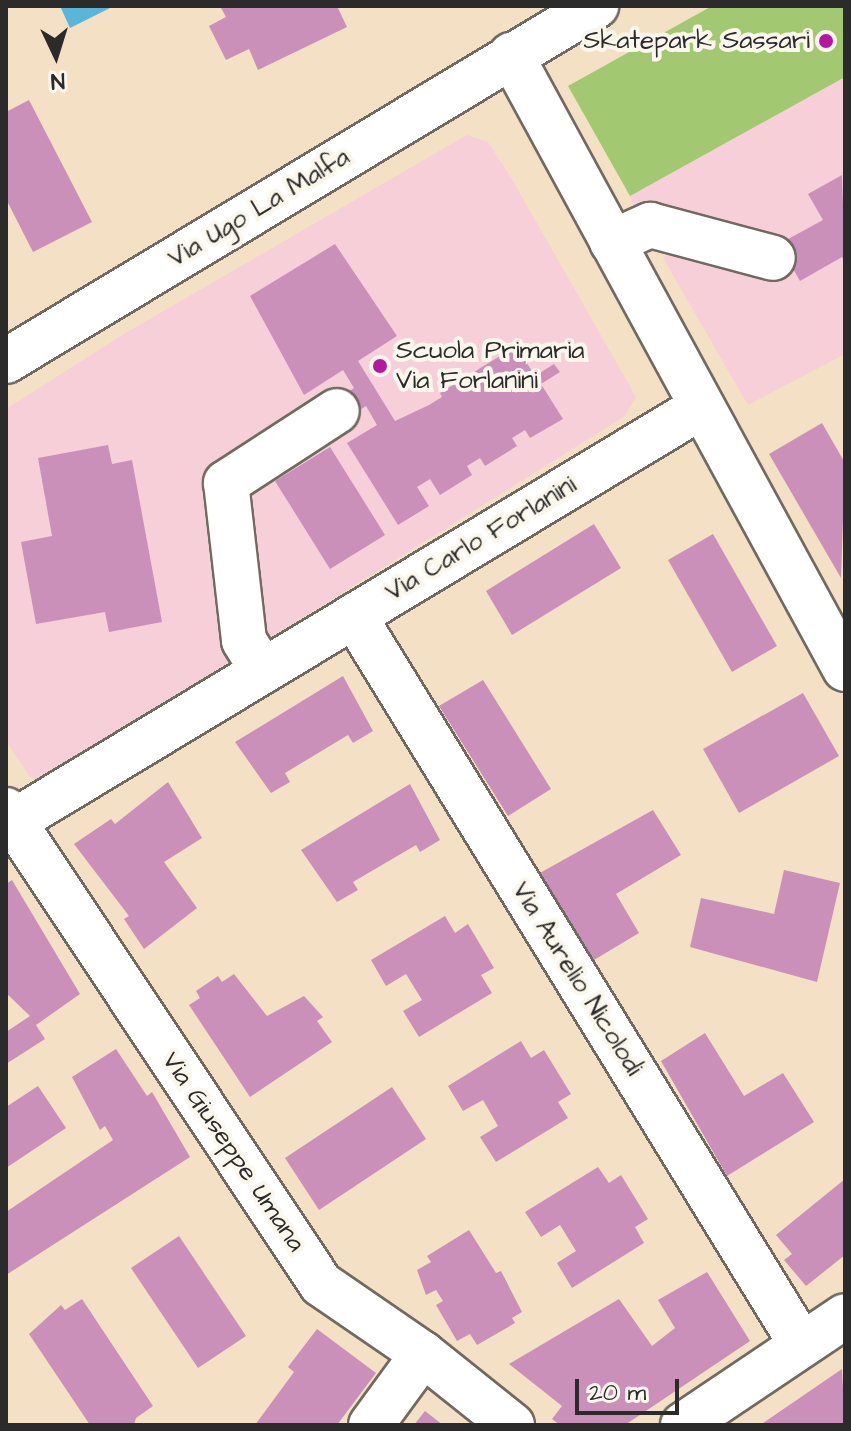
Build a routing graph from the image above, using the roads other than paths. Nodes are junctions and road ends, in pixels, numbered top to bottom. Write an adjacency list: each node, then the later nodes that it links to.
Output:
1 (596, 6): 2 (street, Via Ugo La Malfa)
2 (511, 55): 3 (street); 5 (street, Via Ugo La Malfa)
3 (612, 242): 4 (street); 6 (street)
4 (773, 258)
5 (10, 350)
6 (701, 407): 8 (street, Via Carlo Forlanini); 9 (street)
7 (337, 411): 10 (street)
8 (354, 616): 10 (street, Via Carlo Forlanini); 12 (street, Via Aurelio Nicolodi)
9 (845, 669)
10 (263, 671): 11 (street, Via Carlo Forlanini)
11 (8, 819): 13 (street, Via Giuseppe Umana)
12 (831, 1329): 16 (street)
13 (423, 1354): 14 (street); 15 (street, Via Giuseppe Umana)
14 (371, 1425)
15 (512, 1425)
16 (683, 1425)

